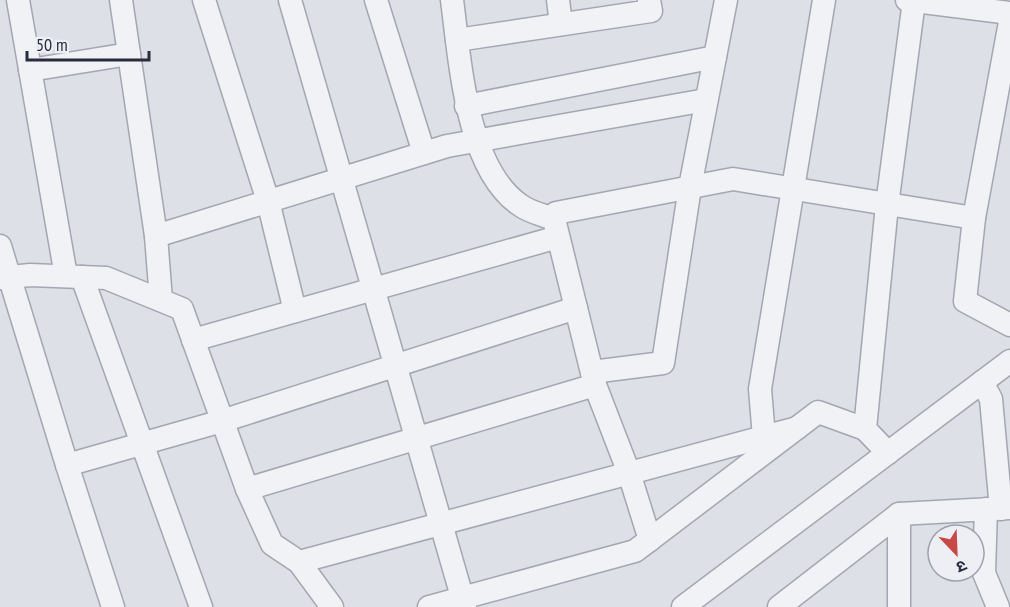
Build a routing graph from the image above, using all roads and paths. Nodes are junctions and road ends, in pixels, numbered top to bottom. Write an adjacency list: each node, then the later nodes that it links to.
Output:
1 (18, 0): 19 (street)
2 (122, 0): 17 (street)
3 (204, 0): 27 (street)
4 (290, 0): 24 (street)
5 (376, 0): 23 (street)
6 (452, 0): 16 (street)
7 (558, 0): 15 (street)
8 (649, 0): 15 (street)
9 (726, 0): 18 (street)
10 (824, 0): 26 (street)
11 (908, 0): 12 (street)
12 (914, 1): 13 (street); 28 (street)
13 (1010, 13)
14 (1010, 22): 29 (street)
15 (561, 24): 16 (street)
16 (457, 40): 21 (street)
17 (129, 54): 19 (street); 31 (street)
18 (715, 57): 20 (street); 21 (street)
19 (30, 70): 34 (street)
20 (706, 100): 22 (street); 25 (street)
21 (466, 106): 22 (street)
22 (479, 140): 23 (street); 30 (street)
23 (424, 153): 24 (street)
24 (342, 178): 27 (street); 35 (street)
25 (690, 187): 26 (street); 30 (street); 43 (street)
26 (793, 190): 28 (street); 48 (street)
27 (268, 201): 31 (street); 38 (street)
28 (887, 204): 29 (street); 47 (street)
29 (974, 218): 39 (street)
30 (556, 228): 35 (street); 37 (street)
31 (156, 236): 36 (street)
32 (0, 246): 33 (street)
33 (4, 277): 34 (street); 52 (street)
34 (74, 277): 36 (street); 50 (street)
35 (373, 288): 38 (street); 42 (street)
36 (161, 300): 40 (street)
37 (576, 308): 42 (street); 43 (street)
38 (295, 311): 40 (street)
39 (1010, 325)
40 (193, 340): 45 (street)
41 (1010, 360): 44 (street)
42 (395, 365): 45 (street); 49 (street)
43 (593, 379): 49 (street); 53 (street)
44 (986, 390): 51 (street); 55 (street)
45 (222, 421): 50 (street); 54 (street)
46 (797, 428): 47 (street); 48 (street); 58 (street)
47 (865, 429): 51 (street)
48 (764, 437): 53 (street)
49 (416, 439): 54 (street); 57 (street)
50 (144, 443): 52 (street); 62 (street)
51 (888, 453): 65 (street)
52 (67, 465): 61 (street)
53 (629, 473): 57 (street); 58 (street)
54 (247, 489): 59 (street)
55 (999, 509): 56 (street); 68 (street)
56 (899, 514): 66 (street); 67 (street)
57 (441, 524): 59 (street); 60 (street)
58 (650, 540): 60 (street)
59 (299, 562): 63 (street)
60 (464, 602): 64 (street)
61 (113, 607)
62 (201, 607)
63 (332, 607)
64 (429, 607)
65 (683, 607)
66 (779, 607)
67 (899, 607)
68 (998, 607)

